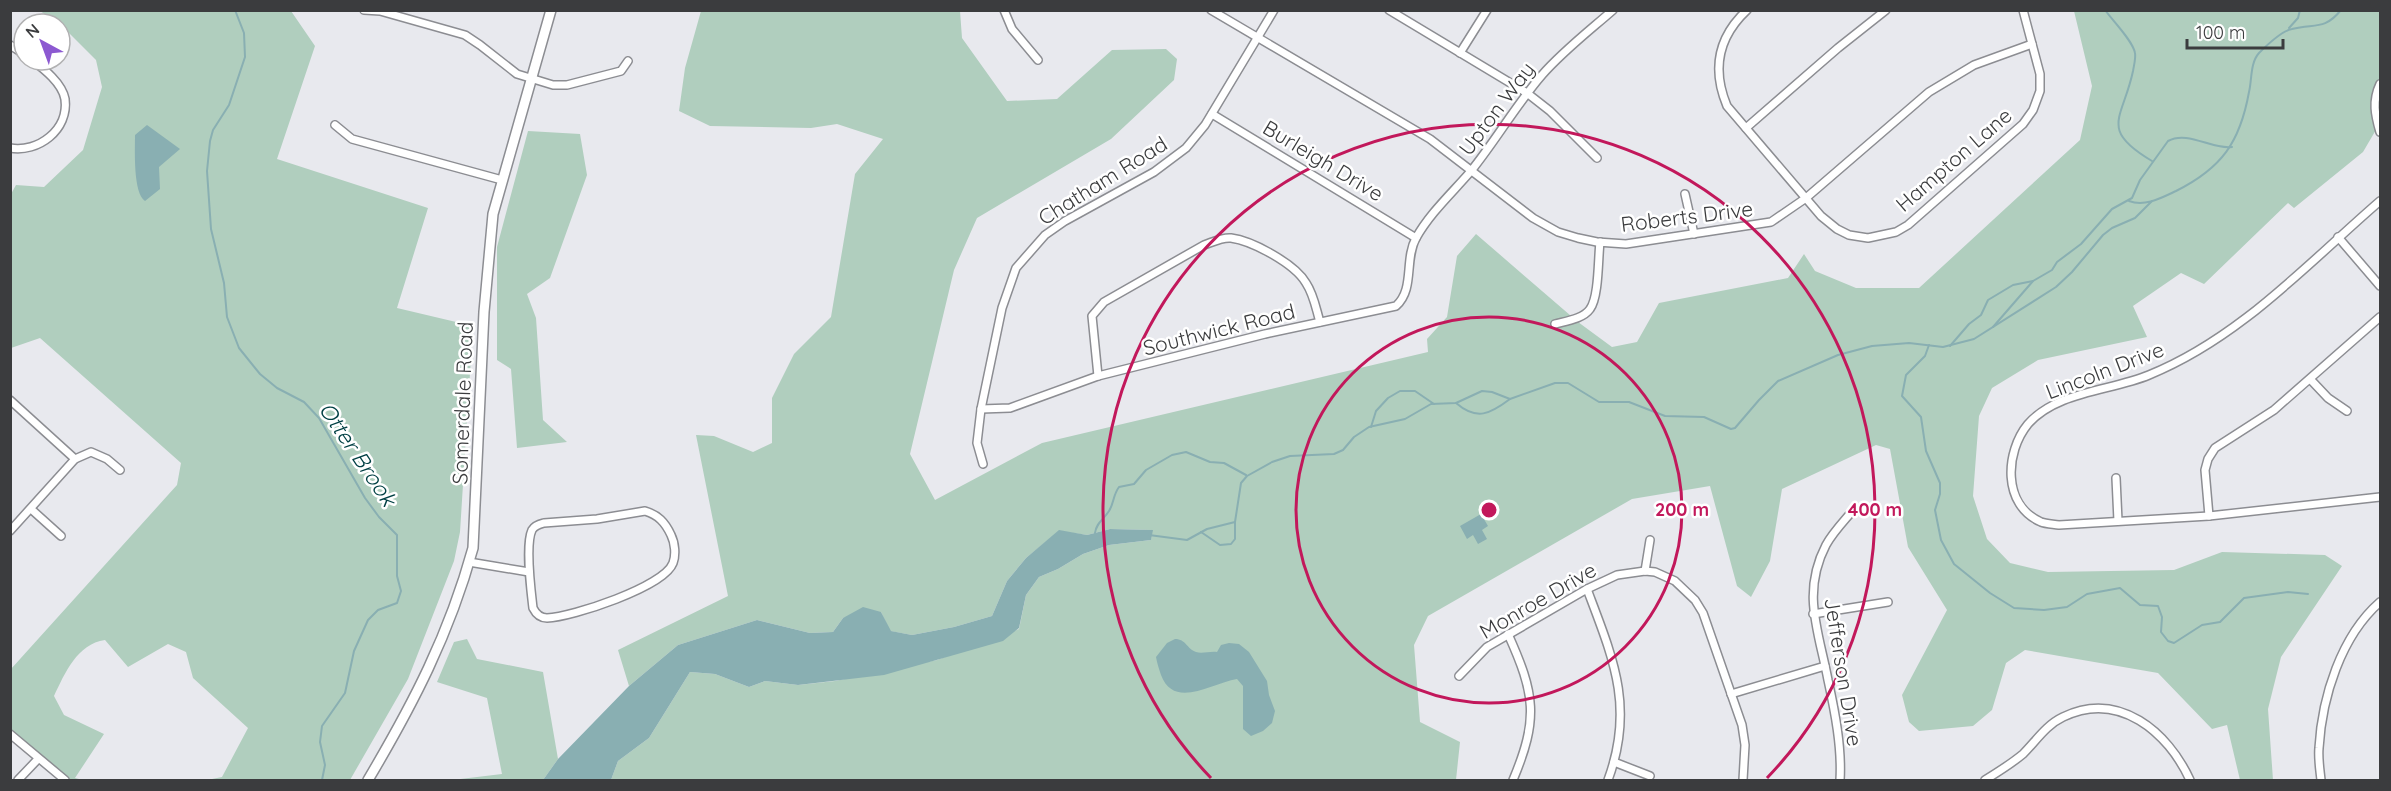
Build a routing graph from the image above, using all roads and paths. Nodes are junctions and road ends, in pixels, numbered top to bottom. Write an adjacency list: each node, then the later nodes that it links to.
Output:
1 (364, 10): 18 (street)
2 (551, 10): 18 (main road, Somerdale Road)
3 (1004, 10): 15 (street)
4 (1211, 10): 12 (street, Roberts Drive)
5 (1274, 10): 12 (street, Chatham Road)
6 (1389, 10): 14 (street)
7 (1487, 10): 14 (street)
8 (1613, 10): 20 (street, Upton Way)
9 (1747, 10): 23 (street, Hampton Lane)
10 (1886, 10): 23 (street)
11 (2023, 10): 13 (street, Hampton Lane)
12 (1257, 39): 21 (street, Chatham Road); 27 (street, Roberts Drive)
13 (2032, 44): 30 (street, Roberts Drive); 30 (street, Hampton Lane)
14 (1460, 53): 20 (street)
15 (1038, 60)
16 (628, 61): 18 (street)
17 (46, 72): 25 (street)
18 (532, 79): 28 (main road, Somerdale Road)
19 (2380, 84): 24 (street)
20 (1527, 93): 26 (street); 27 (street, Upton Way)
21 (1212, 114): 34 (street, Burleigh Drive); 43 (street, Chatham Road)
22 (335, 125): 28 (street)
23 (1746, 128): 30 (street, Hampton Lane)
24 (2380, 132)
25 (10, 148)
26 (1597, 158)
27 (1472, 170): 34 (street, Upton Way); 35 (street, Roberts Drive)
28 (502, 180): 57 (main road, Somerdale Road)
29 (1685, 194): 32 (street)
30 (1806, 198): 32 (street, Roberts Drive)
31 (2380, 201): 33 (street, Lincoln Drive)
32 (1694, 234): 35 (street, Roberts Drive)
33 (2338, 237): 36 (street); 53 (street, Lincoln Drive)
34 (1416, 238): 38 (street, Southwick Road)
35 (1600, 242): 39 (street)
36 (2380, 286)
37 (2380, 317): 41 (street)
38 (1320, 322): 40 (street, Southwick Road); 40 (street)
39 (1555, 324)
40 (1098, 376): 43 (street, Southwick Road)
41 (2311, 380): 44 (street); 52 (street)
42 (10, 400): 45 (street)
43 (981, 409): 46 (street, Chatham Road)
44 (2347, 411)
45 (75, 459): 47 (street); 50 (street)
46 (983, 464)
47 (120, 470)
48 (2116, 478): 53 (street)
49 (2380, 497): 52 (street, Lincoln Drive)
50 (31, 509): 54 (street); 55 (street)
51 (1854, 509): 63 (street, Jefferson Drive)
52 (2209, 516): 53 (street, Lincoln Drive)
53 (2118, 521)
54 (10, 531)
55 (61, 536)
56 (1650, 540): 58 (street)
57 (469, 562): 59 (street); 74 (main road, Somerdale Road)
58 (1645, 571): 60 (street, Monroe Drive); 67 (street, Monroe Drive)
59 (529, 572): 59 (street)
60 (1587, 589): 64 (street, Monroe Drive); 70 (street)
61 (1888, 602): 63 (street)
62 (2380, 602): 81 (street)
63 (1813, 614): 65 (street, Jefferson Drive)
64 (1508, 634): 66 (street, Monroe Drive); 75 (street)
65 (1825, 666): 67 (street); 78 (street, Jefferson Drive)
66 (1459, 676)
67 (1731, 694): 77 (street, Monroe Drive)
68 (10, 735): 69 (street)
69 (38, 759): 72 (street); 73 (street)
70 (1614, 762): 71 (street); 76 (street)
71 (1650, 776)
72 (18, 780)
73 (65, 780)
74 (368, 780)
75 (1513, 780)
76 (1608, 780)
77 (1743, 780)
78 (1840, 780)
79 (1986, 780): 80 (street)
80 (2190, 780)
81 (2321, 780)

